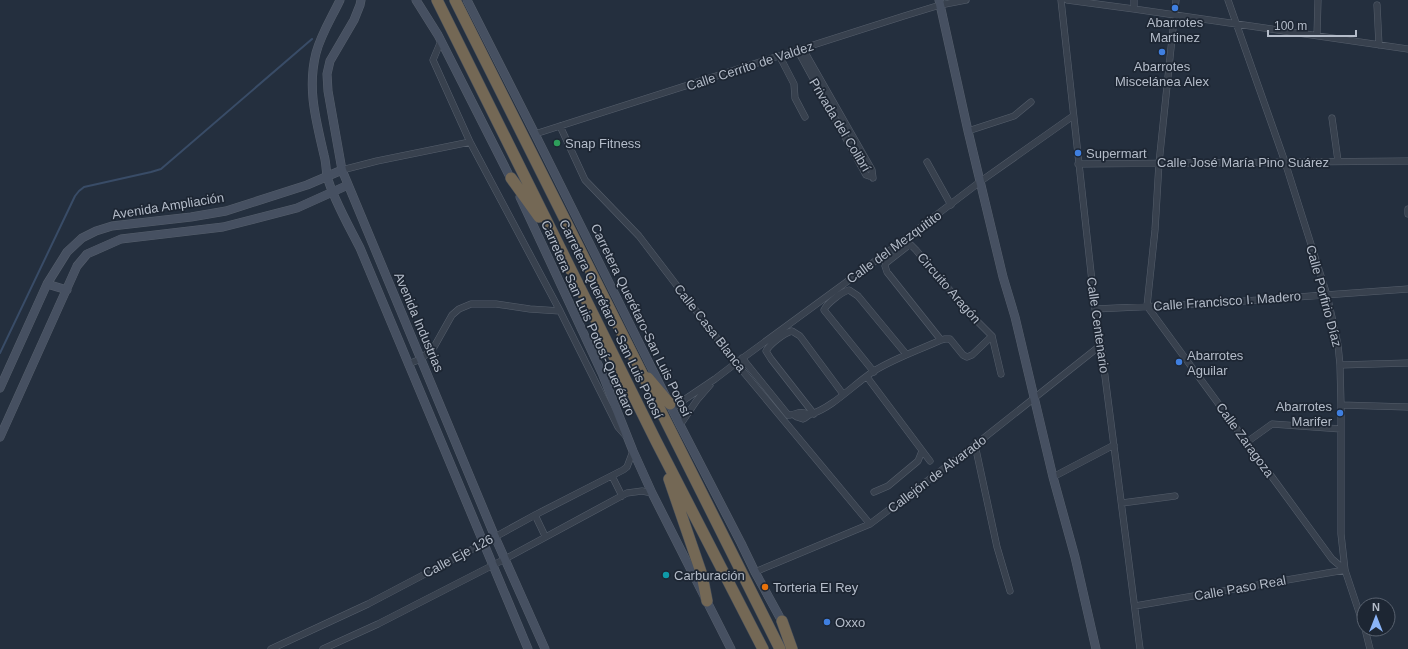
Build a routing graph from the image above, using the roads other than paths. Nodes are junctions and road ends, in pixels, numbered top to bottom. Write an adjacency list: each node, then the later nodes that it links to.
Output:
1 (340, 0): 40 (main road, Avenida Industrias)
2 (361, 0): 39 (main road, Avenida Industrias)
3 (416, 0): 20 (main road, Carretera San Luis Potosí-Querétaro)
4 (437, 0): 49 (highway, Carretera Querétaro - San Luis Potosí)
5 (455, 0): 63 (highway, Carretera Querétaro - San Luis Potosí)
6 (467, 0): 31 (main road, Carretera Querétaro-San Luis Potosí)
7 (966, 0): 14 (street, Calle Cerrito de Valdez)
8 (1061, 0): 26 (street, Calle Centenario)
9 (1067, 0): 16 (street)
10 (1134, 0): 16 (street)
11 (1176, 0): 17 (street)
12 (1318, 0): 19 (street)
13 (1229, 2): 18 (street, Calle Porfirio Díaz)
14 (940, 3): 23 (street, Calle Cerrito de Valdez); 30 (main road)
15 (1378, 5): 21 (street)
16 (1134, 9): 17 (street)
17 (1174, 15): 18 (street); 37 (street)
18 (1236, 24): 19 (street); 35 (street, Calle Porfirio Díaz)
19 (1317, 35): 21 (street)
20 (441, 41): 32 (street); 42 (main road, Carretera San Luis Potosí-Querétaro)
21 (1379, 45): 22 (street)
22 (1408, 49)
23 (800, 50): 24 (street, Calle Cerrito de Valdez); 41 (street, Privada del Colibrí)
24 (780, 57): 27 (street); 29 (street, Calle Cerrito de Valdez)
25 (1031, 102): 30 (street)
26 (1073, 116): 38 (street, Calle Centenario); 43 (street, Calle del Mezquitito)
27 (805, 117)
28 (1332, 118): 36 (street)
29 (560, 126): 31 (street, Calle Cerrito de Valdez); 64 (street, Calle Casa Blanca)
30 (968, 131): 43 (main road)
31 (536, 134): 76 (main road, Carretera Querétaro-San Luis Potosí)
32 (470, 142): 39 (street, Avenida Ampliación); 56 (street)
33 (1408, 161): 36 (street, Calle José María Pino Suárez)
34 (927, 162): 46 (street)
35 (1285, 162): 36 (street, Calle José María Pino Suárez); 37 (street, Calle José María Pino Suárez); 53 (street, Calle Porfirio Díaz)
36 (1338, 162)
37 (1159, 163): 38 (street, Calle José María Pino Suárez); 54 (street)
38 (1078, 164): 55 (street, Calle Centenario)
39 (342, 170): 40 (main road, Avenida Ampliación); 44 (main road, Avenida Industrias)
40 (327, 176): 45 (main road, Avenida Industrias); 50 (main road, Avenida Ampliación)
41 (872, 177)
42 (511, 178): 49 (highway); 83 (main road, Carretera San Luis Potosí-Querétaro)
43 (981, 181): 46 (street, Calle del Mezquitito); 74 (main road)
44 (348, 185): 45 (main road, Avenida Ampliación); 62 (main road, Avenida Industrias)
45 (333, 192): 52 (main road, Avenida Ampliación); 66 (main road, Avenida Industrias)
46 (951, 204): 61 (street, Calle del Mezquitito)
47 (1408, 209): 48 (street)
48 (1408, 214)
49 (556, 240): 84 (highway, Carretera Querétaro - San Luis Potosí)
50 (47, 284): 52 (main road); 72 (main road, Avenida Ampliación)
51 (1408, 289): 53 (street, Calle Francisco I. Madero)
52 (67, 290): 82 (main road, Avenida Ampliación)
53 (1327, 295): 54 (street, Calle Francisco I. Madero); 67 (street, Calle Porfirio Díaz)
54 (1147, 306): 55 (street, Calle Francisco I. Madero); 85 (street, Calle Zaragoza)
55 (1095, 309): 59 (street, Calle Centenario)
56 (560, 311): 62 (street); 83 (street)
57 (992, 336): 58 (street, Circuito Aragón); 58 (street, Circuito Aragón); 69 (street, Circuito Aragón)
58 (941, 340): 60 (street)
59 (1102, 345): 74 (street, Callejón de Alvarado); 87 (street, Calle Centenario)
60 (906, 354): 68 (street); 68 (street)
61 (742, 358): 64 (street, Calle del Mezquitito); 79 (street)
62 (421, 359): 66 (street); 101 (main road, Avenida Industrias)
63 (636, 363): 76 (highway); 119 (highway, Carretera Querétaro - San Luis Potosí)
64 (736, 363): 71 (street, Calle del Mezquitito); 79 (street, Calle Casa Blanca)
65 (1408, 363): 67 (street)
66 (408, 364): 102 (main road, Avenida Industrias)
67 (1340, 365): 75 (street, Calle Porfirio Díaz)
68 (874, 372): 70 (street)
69 (1001, 374)
70 (867, 377): 73 (street); 89 (street)
71 (715, 379): 76 (street, Calle del Mezquitito); 80 (street, Calle del Mezquitito)
72 (0, 388)
73 (843, 394): 78 (street); 78 (street)
74 (1035, 398): 86 (street, Callejón de Alvarado); 92 (main road)
75 (1341, 405): 77 (street); 81 (street, Calle Porfirio Díaz)
76 (671, 406): 80 (main road, Carretera Querétaro-San Luis Potosí)
77 (1408, 407)
78 (812, 414): 79 (street)
79 (788, 416): 99 (street, Calle Casa Blanca)
80 (680, 425): 106 (main road, Carretera Querétaro-San Luis Potosí)
81 (1341, 429): 85 (street); 105 (street, Calle Porfirio Díaz)
82 (0, 437)
83 (628, 438): 88 (main road, Carretera San Luis Potosí-Querétaro)
84 (656, 441): 108 (highway); 118 (highway, Carretera Querétaro - San Luis Potosí)
85 (1246, 442): 105 (street, Calle Zaragoza)
86 (975, 445): 99 (street, Callejón de Alvarado); 107 (street)
87 (1114, 445): 92 (street); 97 (street, Calle Centenario)
88 (633, 451): 91 (street, Calle Eje 126); 94 (main road, Carretera San Luis Potosí-Querétaro)
89 (922, 451): 90 (street); 93 (street)
90 (930, 461)
91 (612, 476): 95 (street); 98 (street, Calle Eje 126)
92 (1053, 477): 122 (main road)
93 (874, 492)
94 (652, 493): 95 (street, Calle Eje 126); 108 (main road, Carretera San Luis Potosí-Querétaro)
95 (622, 496): 100 (street, Calle Eje 126)
96 (1175, 496): 97 (street)
97 (1122, 503): 110 (street, Calle Centenario)
98 (535, 515): 100 (street); 101 (street, Calle Eje 126)
99 (870, 524): 106 (street, Callejón de Alvarado)
100 (545, 536): 103 (street, Calle Eje 126)
101 (495, 537): 102 (street, Calle Eje 126); 103 (main road, Avenida Industrias)
102 (484, 543): 104 (main road, Avenida Industrias); 113 (street, Calle Eje 126)
103 (505, 559): 104 (street, Calle Eje 126); 116 (main road, Avenida Industrias)
104 (493, 564): 114 (street, Calle Eje 126); 115 (main road, Avenida Industrias)
105 (1345, 570): 109 (street, Calle Porfirio Díaz); 110 (street, Calle Paso Real)
106 (755, 572): 111 (main road, Carretera Querétaro-San Luis Potosí)
107 (1010, 591)
108 (708, 601): 117 (main road, Carretera San Luis Potosí-Querétaro)
109 (1356, 604)
110 (1135, 606): 123 (street, Calle Centenario)
111 (782, 621): 120 (highway); 121 (main road, Carretera Querétaro-San Luis Potosí)
112 (1367, 637): 124 (street, Calle Porfirio Díaz)
113 (271, 649)
114 (323, 649)
115 (528, 649)
116 (544, 649)
117 (732, 649)
118 (763, 649)
119 (780, 649)
120 (792, 649)
121 (796, 649)
122 (1096, 649)
123 (1140, 649)
124 (1370, 649)

